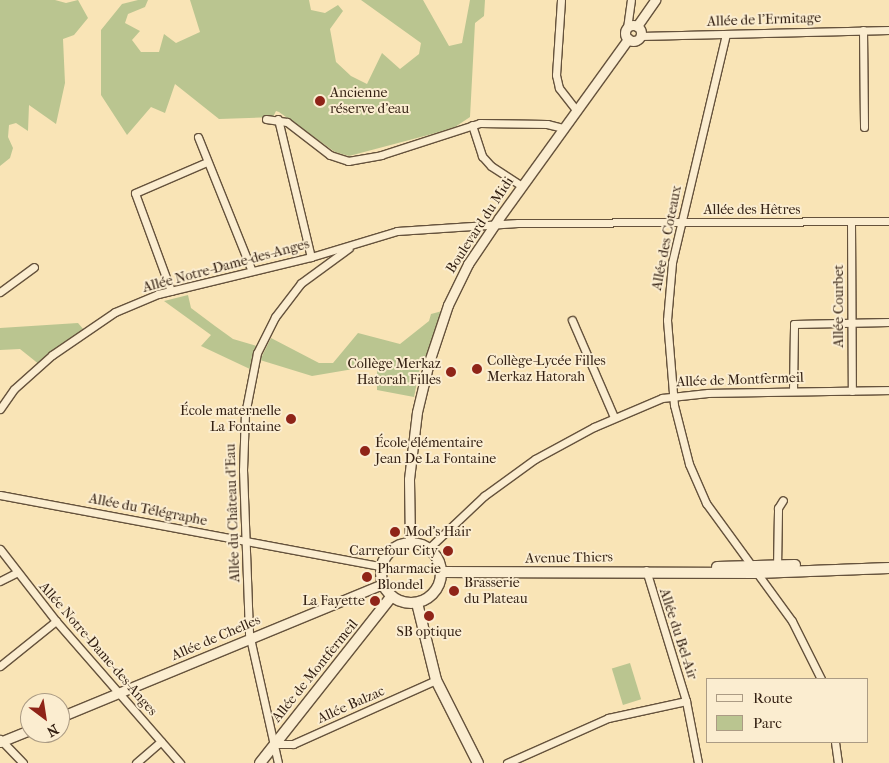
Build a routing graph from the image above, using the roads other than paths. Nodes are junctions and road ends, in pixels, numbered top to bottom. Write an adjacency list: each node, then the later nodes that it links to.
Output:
1 (561, 0): 10 (street)
2 (631, 0): 4 (street)
3 (655, 0): 4 (street)
4 (632, 27): 8 (street); 9 (street)
5 (863, 30): 6 (street, Allée de l'Ermitage); 7 (street, Allée de l'Ermitage); 14 (street)
6 (889, 30)
7 (726, 34): 8 (street, Allée de l'Ermitage); 19 (street, Allée des Coteaux)
8 (640, 36): 9 (street)
9 (628, 39): 10 (street, Boulevard du Midi)
10 (576, 110): 15 (street, Boulevard du Midi)
11 (266, 119): 12 (street)
12 (278, 119): 13 (street); 24 (street)
13 (472, 125): 15 (street); 18 (street)
14 (864, 126)
15 (563, 128): 18 (street, Boulevard du Midi)
16 (198, 137): 17 (street)
17 (206, 162): 26 (street); 27 (street)
18 (522, 186): 22 (street, Boulevard du Midi)
19 (681, 221): 21 (street, Allée des Hêtres); 22 (street, Allée des Hêtres); 35 (street, Allée des Coteaux)
20 (889, 221): 21 (street, Allée des Hêtres)
21 (852, 222): 31 (street, Allée Courbet)
22 (494, 225): 23 (street, Allée Notre-Dame-des-Anges); 41 (street, Boulevard du Midi)
23 (358, 242): 24 (street, Allée Notre-Dame-des-Anges); 40 (street, Allée du Château d'Eau)
24 (311, 257): 26 (street, Allée Notre-Dame-des-Anges)
25 (34, 266): 28 (street)
26 (252, 271): 27 (street, Allée Notre-Dame-des-Anges)
27 (171, 291): 36 (street, Allée Notre-Dame-des-Anges)
28 (0, 292)
29 (572, 320): 37 (street)
30 (889, 322): 31 (street)
31 (852, 323): 33 (street); 34 (street, Allée Courbet)
32 (889, 390): 34 (street, Allée de Montfermeil)
33 (793, 391): 34 (street, Allée de Montfermeil); 35 (street, Allée de Montfermeil)
34 (852, 391)
35 (673, 395): 37 (street, Allée de Montfermeil); 47 (street, Allée des Coteaux)
36 (0, 409)
37 (614, 417): 42 (street, Allée de Montfermeil)
38 (0, 495): 40 (street, Allée du Télégraphe)
39 (783, 500): 45 (street)
40 (247, 542): 44 (street, Allée du Télégraphe); 56 (street, Allée du Château d'Eau)
41 (410, 542): 42 (main road); 44 (main road)
42 (429, 548): 49 (main road)
43 (0, 549): 50 (street, Allée Notre-Dame-des-Anges)
44 (381, 566): 52 (main road)
45 (777, 568): 46 (main road, Avenue Thiers); 47 (main road, Avenue Thiers)
46 (889, 568)
47 (754, 569): 48 (main road, Avenue Thiers); 58 (street, Allée des Coteaux)
48 (646, 570): 49 (main road, Avenue Thiers); 61 (street, Allée du Bel-Air)
49 (441, 572): 54 (main road)
50 (16, 573): 51 (street); 55 (street, Allée Notre-Dame-des-Anges)
51 (0, 581)
52 (382, 584): 53 (main road); 56 (street, Allée de Chelles)
53 (391, 597): 54 (main road); 67 (main road, Allée de Montfermeil)
54 (416, 603): 59 (main road)
55 (56, 621): 57 (street); 60 (street, Allée Notre-Dame-des-Anges)
56 (250, 638): 60 (street, Allée de Chelles); 67 (street, Allée du Château d'Eau)
57 (0, 666)
58 (820, 678)
59 (436, 680): 67 (street, Allée Balzac); 73 (main road)
60 (119, 693): 62 (street, Allée de Chelles); 65 (street, Allée Notre-Dame-des-Anges)
61 (686, 701): 74 (street); 75 (street, Allée du Bel-Air)
62 (70, 713)
63 (20, 734): 64 (street)
64 (1, 741): 68 (street)
65 (161, 741): 69 (street); 70 (street, Allée Notre-Dame-des-Anges)
66 (835, 743): 76 (street)
67 (274, 744): 71 (main road, Allée de Montfermeil); 72 (street, Allée du Château d'Eau)
68 (22, 763)
69 (136, 763)
70 (180, 763)
71 (260, 763)
72 (278, 763)
73 (478, 763)
74 (507, 763)
75 (698, 763)
76 (838, 763)

